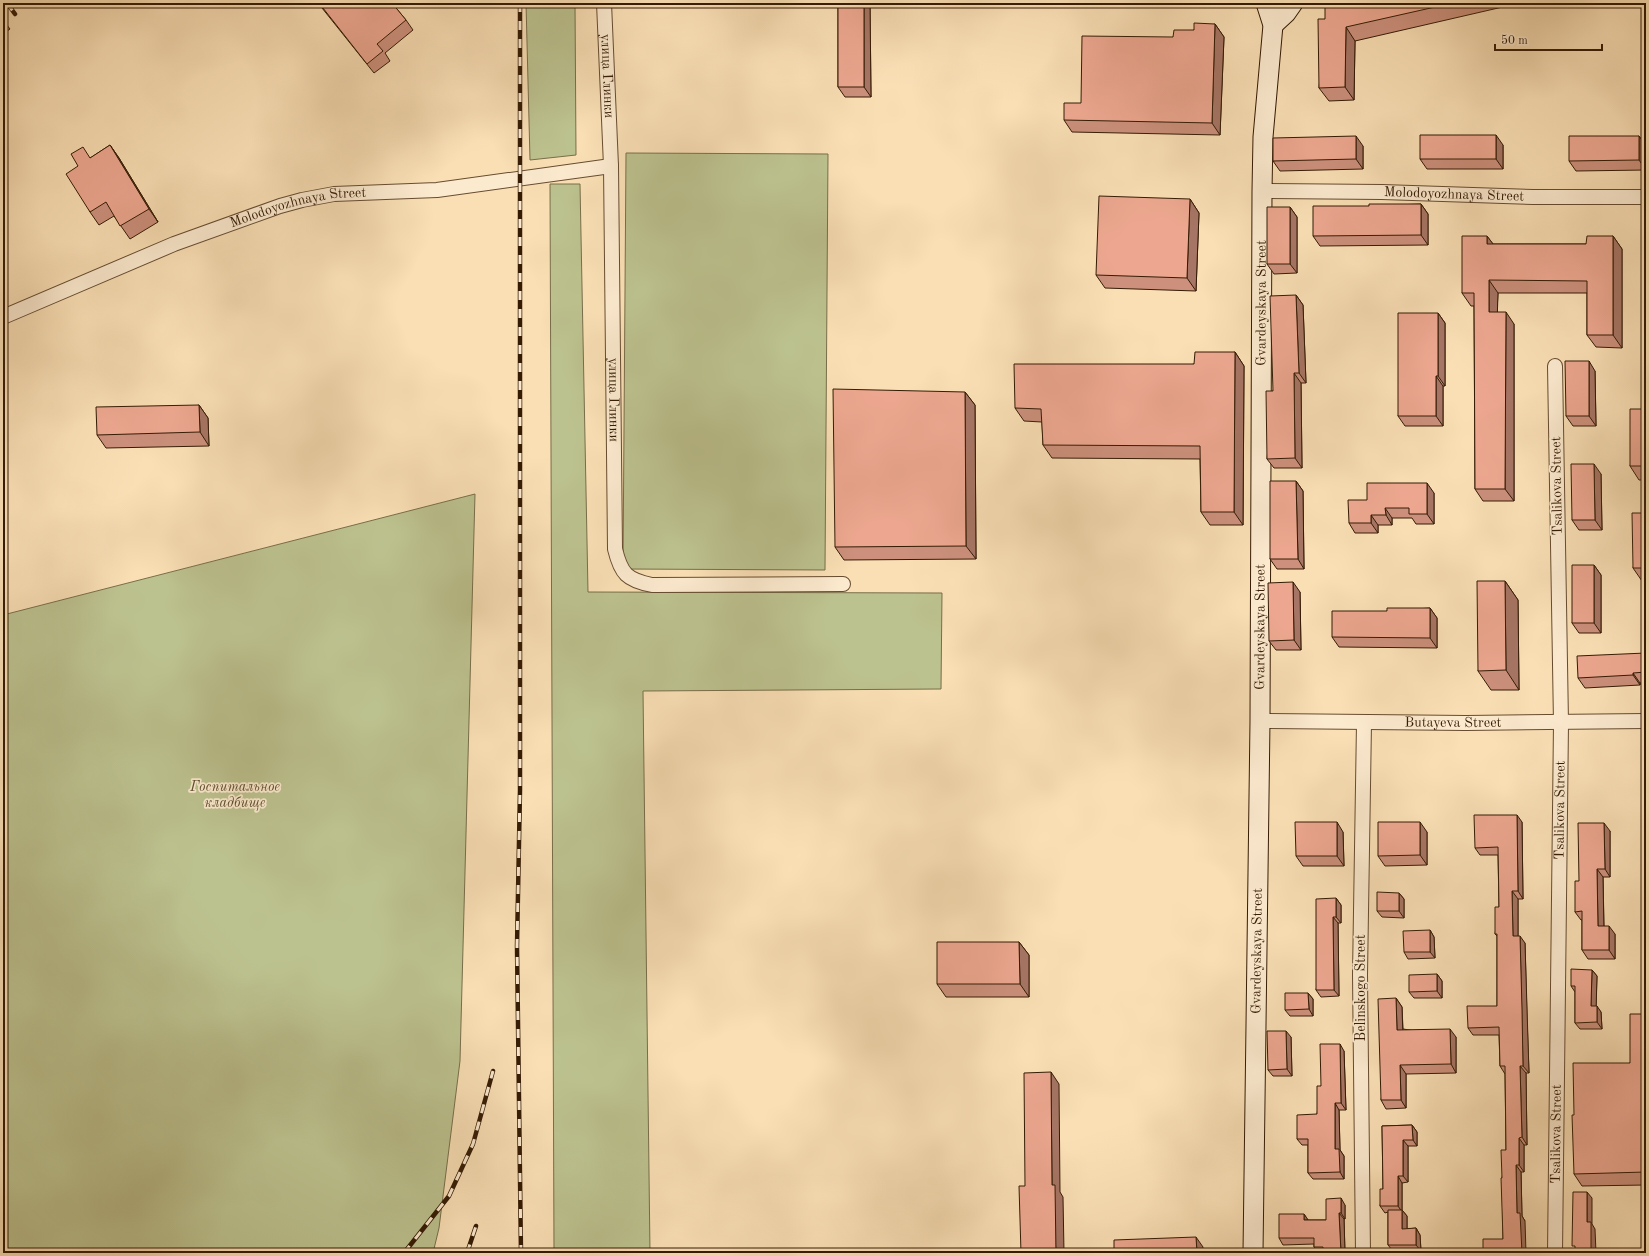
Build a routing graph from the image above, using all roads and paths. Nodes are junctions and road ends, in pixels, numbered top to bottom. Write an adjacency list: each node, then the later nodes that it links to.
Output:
1 (604, 3): 5 (street, улица Глинки)
2 (1266, 3): 4 (street, Gvardeyskaya Street)
3 (1296, 4): 4 (street)
4 (1273, 25): 6 (street, Gvardeyskaya Street)
5 (611, 166): 8 (street, Molodoyozhnaya Street); 10 (street, улица Глинки)
6 (1262, 191): 7 (street, Molodoyozhnaya Street); 11 (street, Gvardeyskaya Street)
7 (1646, 197)
8 (3, 317)
9 (1555, 366): 14 (street, Tsalikova Street)
10 (843, 584)
11 (1260, 721): 13 (street, Butayeva Street); 15 (street, Gvardeyskaya Street)
12 (1646, 721): 14 (street, Butayeva Street)
13 (1364, 723): 14 (street, Butayeva Street); 16 (street, Belinskogo Street)
14 (1561, 723): 17 (street, Tsalikova Street)
15 (1253, 1253)
16 (1363, 1253)
17 (1555, 1253)

